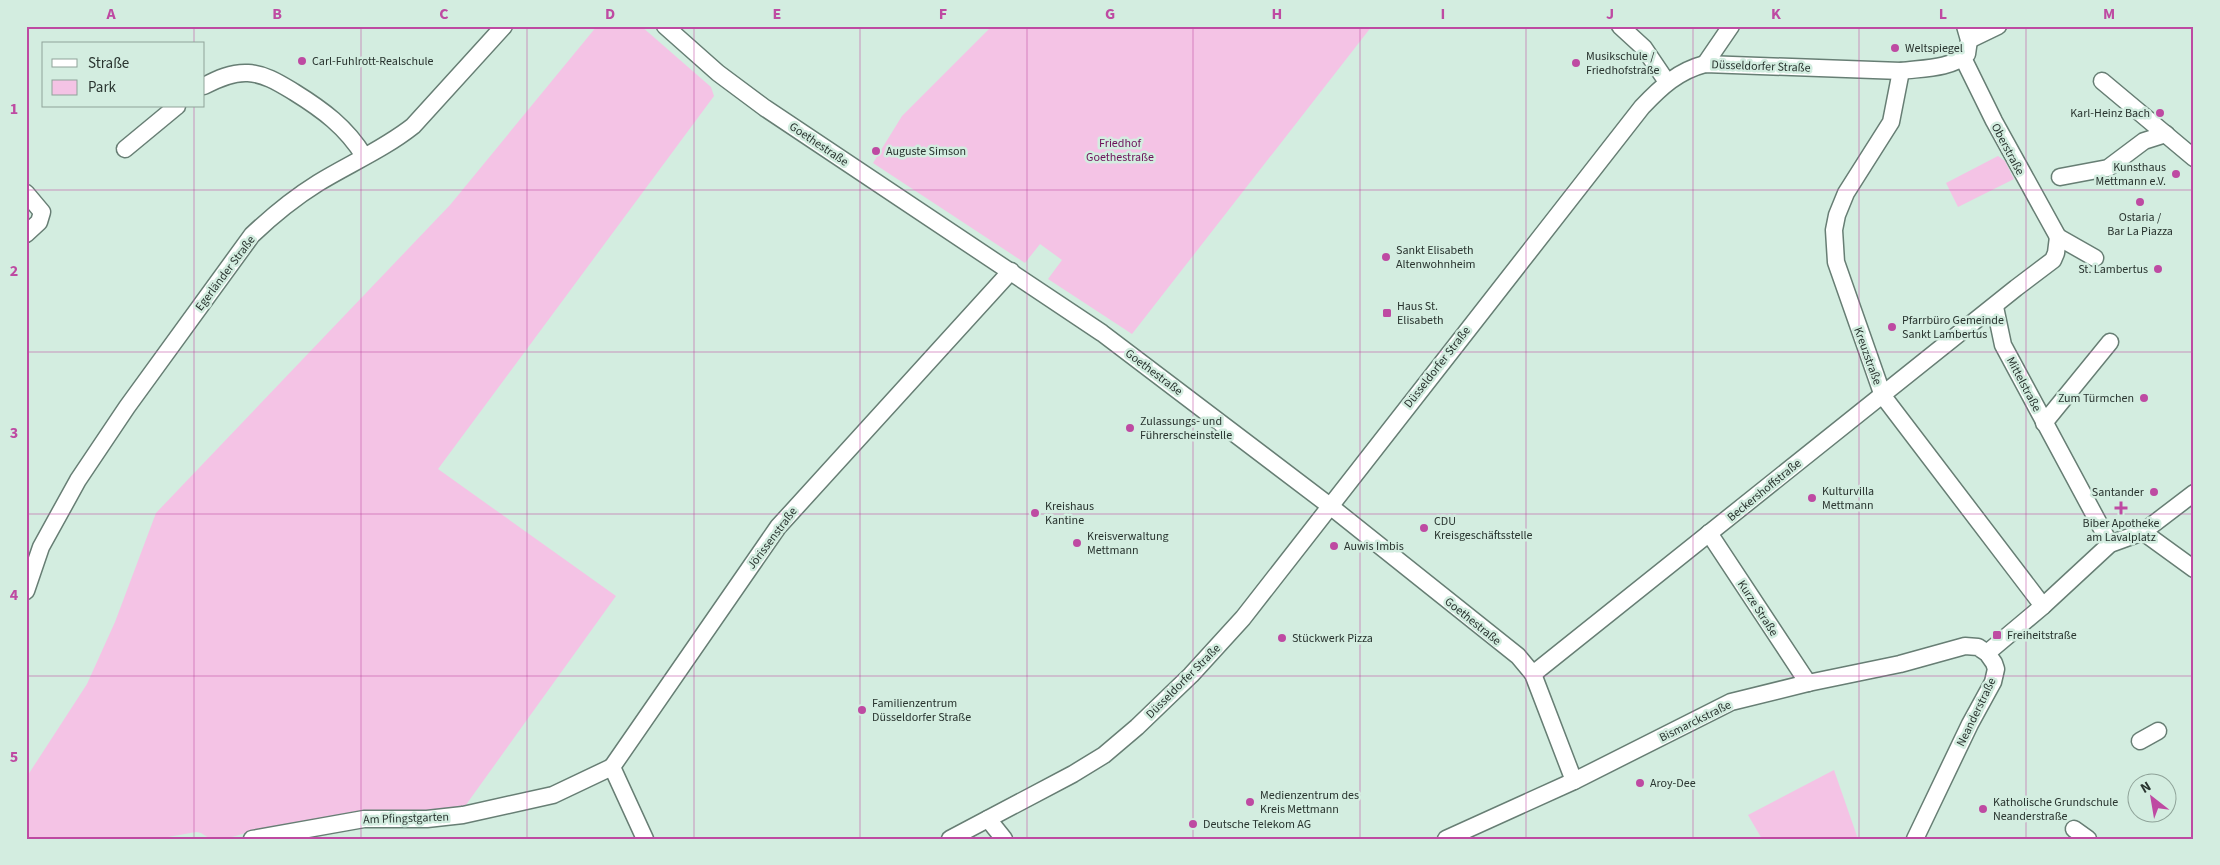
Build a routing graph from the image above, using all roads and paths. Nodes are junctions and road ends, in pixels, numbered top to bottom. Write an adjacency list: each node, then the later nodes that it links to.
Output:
1 (504, 26): 16 (street, Egerländer Straße)
2 (665, 26): 23 (street, Goethestraße)
3 (1620, 26): 11 (street)
4 (1731, 26): 8 (street)
5 (1998, 26): 6 (street)
6 (1967, 33): 7 (street)
7 (1963, 58): 9 (street, Düsseldorfer Straße); 21 (street, Oberstraße)
8 (1705, 64): 9 (street, Düsseldorfer Straße); 11 (street, Düsseldorfer Straße)
9 (1901, 71): 26 (street, Kreuzstraße)
10 (2102, 81): 14 (street)
11 (1667, 82): 29 (street, Düsseldorfer Straße)
12 (205, 86): 16 (street)
13 (175, 108): 15 (street)
14 (2166, 134): 17 (street); 18 (street)
15 (125, 149)
16 (364, 156): 34 (street, Egerländer Straße)
17 (2194, 158)
18 (2060, 177)
19 (26, 193): 20 (street)
20 (26, 234)
21 (2058, 237): 22 (street); 24 (street)
22 (2096, 258)
23 (1011, 271): 29 (street, Goethestraße); 41 (street, Jörissenstraße)
24 (1995, 307): 26 (street, Beckershoffstraße); 27 (street, Mittelstraße)
25 (2110, 342): 27 (street)
26 (1883, 396): 31 (street, Beckershoffstraße); 35 (street, Kreuzstraße)
27 (2044, 423): 32 (street, Mittelstraße)
28 (2194, 493): 30 (street)
29 (1330, 506): 37 (street, Goethestraße); 43 (street, Düsseldorfer Straße)
30 (2143, 532): 32 (street); 33 (street)
31 (1709, 533): 37 (street, Beckershoffstraße); 38 (street, Kurze Straße)
32 (2110, 544): 35 (street)
33 (2194, 569)
34 (26, 591)
35 (2043, 606): 36 (street)
36 (1987, 653): 38 (street, Bismarckstraße); 50 (street, Neanderstraße)
37 (1533, 674): 42 (street, Goethestraße)
38 (1808, 683): 42 (street, Bismarckstraße)
39 (2158, 731): 40 (street)
40 (2140, 741)
41 (612, 767): 45 (street, Am Pfingstgarten); 46 (street)
42 (1574, 781): 49 (street, Bismarckstraße)
43 (988, 819): 47 (street, Düsseldorfer Straße); 48 (street)
44 (2074, 829): 51 (street)
45 (252, 839)
46 (645, 839)
47 (950, 839)
48 (1004, 839)
49 (1446, 839)
50 (1915, 839)
51 (2088, 839)

